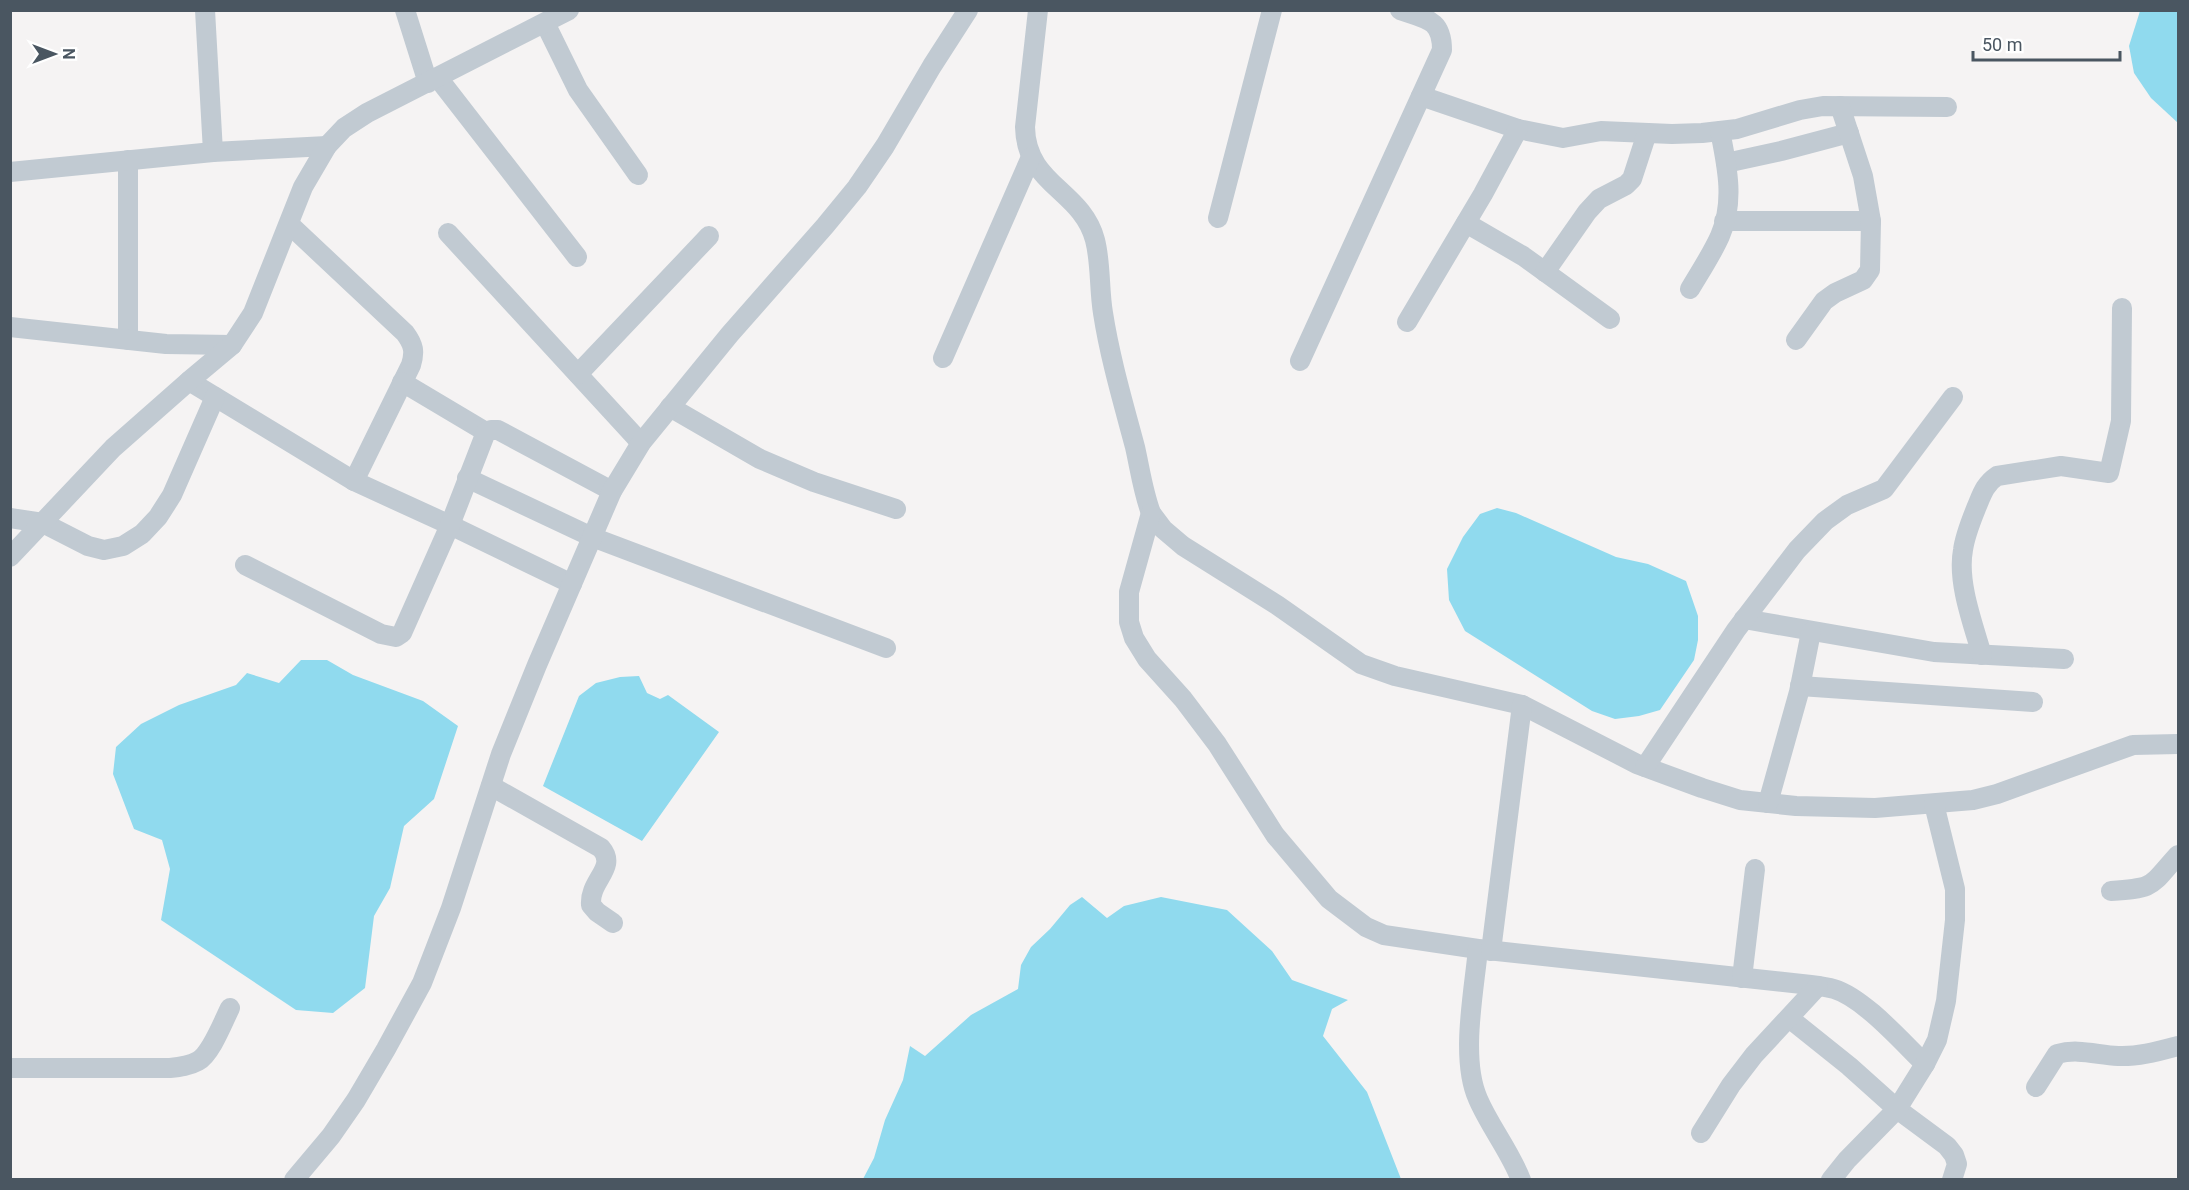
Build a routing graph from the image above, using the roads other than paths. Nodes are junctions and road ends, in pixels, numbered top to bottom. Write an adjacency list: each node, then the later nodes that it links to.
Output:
1 (206, 10): 18 (street)
2 (405, 10): 9 (street)
3 (569, 10): 8 (street)
4 (968, 10): 48 (street)
5 (1038, 10): 19 (street)
6 (1272, 10): 24 (street)
7 (1400, 10): 10 (street)
8 (545, 23): 9 (street); 23 (street)
9 (433, 80): 17 (street); 31 (street)
10 (1421, 96): 13 (street); 42 (street)
11 (1840, 106): 12 (street); 14 (street); 16 (street)
12 (1947, 107)
13 (1518, 129): 15 (street); 27 (street)
14 (1720, 131): 15 (street); 21 (street)
15 (1647, 133): 32 (street)
16 (1849, 133): 21 (street); 25 (street)
17 (327, 146): 18 (street); 28 (street)
18 (213, 152): 20 (street)
19 (1031, 157): 41 (street); 55 (street)
20 (128, 160): 22 (street); 38 (street)
21 (1726, 163): 26 (street)
22 (10, 172)
23 (638, 175)
24 (1218, 219)
25 (1872, 221): 26 (street); 39 (street)
26 (1724, 222): 33 (street)
27 (1466, 223): 32 (street); 36 (street)
28 (289, 224): 40 (street); 45 (street)
29 (448, 233): 43 (street)
30 (709, 236): 43 (street)
31 (577, 257)
32 (1545, 272): 35 (street)
33 (1690, 289)
34 (2122, 308): 66 (street)
35 (1610, 319)
36 (1407, 322)
37 (10, 327): 38 (street)
38 (128, 340): 40 (street)
39 (1796, 340)
40 (232, 345): 44 (street)
41 (943, 358)
42 (1300, 361)
43 (578, 374): 50 (street)
44 (189, 381): 46 (street); 57 (street)
45 (402, 382): 49 (street); 52 (street)
46 (215, 397): 52 (street); 57 (street)
47 (1953, 397): 63 (street)
48 (670, 407): 50 (street); 54 (street)
49 (486, 432): 51 (street); 53 (street)
50 (641, 443): 53 (street)
51 (467, 478): 58 (street); 59 (street)
52 (354, 481): 58 (street)
53 (612, 491): 59 (street)
54 (896, 509)
55 (1151, 513): 70 (street); 80 (street)
56 (10, 518): 57 (street)
57 (43, 523): 60 (street)
58 (450, 525): 61 (street); 62 (street)
59 (592, 537): 62 (street); 65 (street)
60 (10, 557)
61 (245, 565)
62 (572, 584): 73 (street)
63 (1744, 620): 64 (street); 72 (street)
64 (1811, 632): 66 (street); 68 (street)
65 (886, 648)
66 (1982, 655): 67 (street)
67 (2064, 659)
68 (1800, 686): 69 (street); 74 (street)
69 (2033, 702)
70 (1522, 705): 72 (street); 80 (street)
71 (2178, 744): 75 (street)
72 (1645, 767): 74 (street)
73 (490, 786): 79 (street); 91 (street)
74 (1768, 803): 75 (street)
75 (1934, 804): 86 (street)
76 (2178, 855): 78 (street)
77 (1755, 869): 81 (street)
78 (2111, 891)
79 (613, 923)
80 (1484, 950): 81 (street); 92 (street)
81 (1742, 978): 82 (street)
82 (1818, 986): 84 (street); 86 (street)
83 (230, 1008): 87 (street)
84 (1788, 1018): 89 (street); 90 (street)
85 (2178, 1046): 88 (street)
86 (1925, 1064): 89 (street)
87 (10, 1068)
88 (2037, 1087)
89 (1897, 1109): 93 (street); 94 (street)
90 (1701, 1133)
91 (294, 1179)
92 (1521, 1179)
93 (1831, 1179)
94 (1952, 1179)

